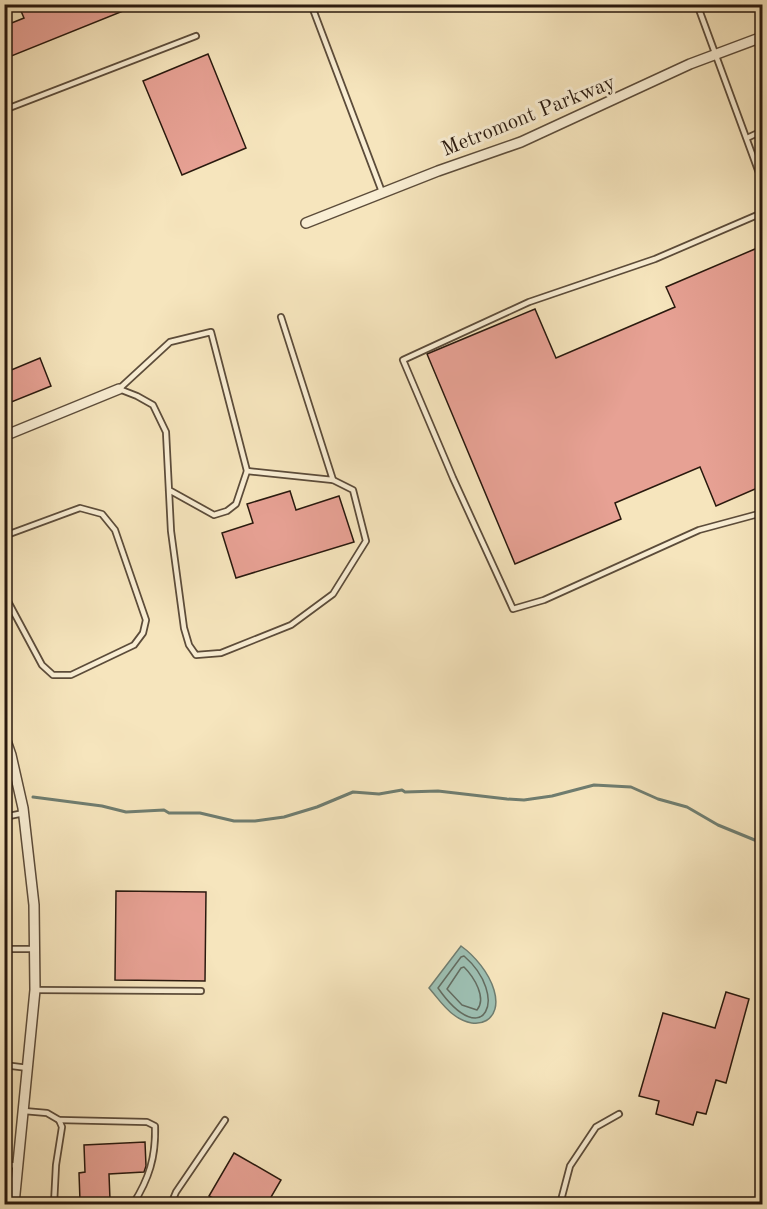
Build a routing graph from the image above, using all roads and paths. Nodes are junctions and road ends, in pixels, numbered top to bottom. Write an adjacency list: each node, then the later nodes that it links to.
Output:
1 (311, 4): 10 (lane)
2 (697, 4): 5 (lane)
3 (196, 36): 6 (lane)
4 (762, 37): 5 (street, Metromont Parkway)
5 (715, 53): 8 (lane); 10 (street, Metromont Parkway)
6 (4, 110)
7 (762, 131): 8 (lane)
8 (747, 138): 9 (lane)
9 (762, 181)
10 (382, 192): 12 (street, Metromont Parkway)
11 (762, 213): 19 (lane)
12 (306, 222)
13 (281, 317): 17 (lane)
14 (118, 389): 15 (street); 16 (lane); 18 (lane)
15 (4, 436)
16 (247, 471): 17 (lane); 18 (lane)
17 (333, 480): 18 (lane)
18 (169, 490)
19 (762, 513)
20 (4, 536): 21 (lane)
21 (4, 594)
22 (4, 735): 23 (street)
23 (24, 813): 24 (lane); 26 (street)
24 (4, 817)
25 (4, 949): 26 (lane)
26 (35, 949): 27 (street)
27 (35, 990): 28 (lane); 30 (street)
28 (201, 991)
29 (4, 1065): 30 (lane)
30 (28, 1068): 31 (street)
31 (23, 1111): 33 (lane); 36 (street)
32 (619, 1114): 42 (lane)
33 (59, 1120): 39 (lane); 40 (lane)
34 (225, 1120): 41 (lane)
35 (4, 1164): 36 (lane)
36 (18, 1166): 38 (street)
37 (4, 1203): 38 (lane)
38 (14, 1204)
39 (54, 1204)
40 (133, 1204)
41 (171, 1204)
42 (560, 1204)

